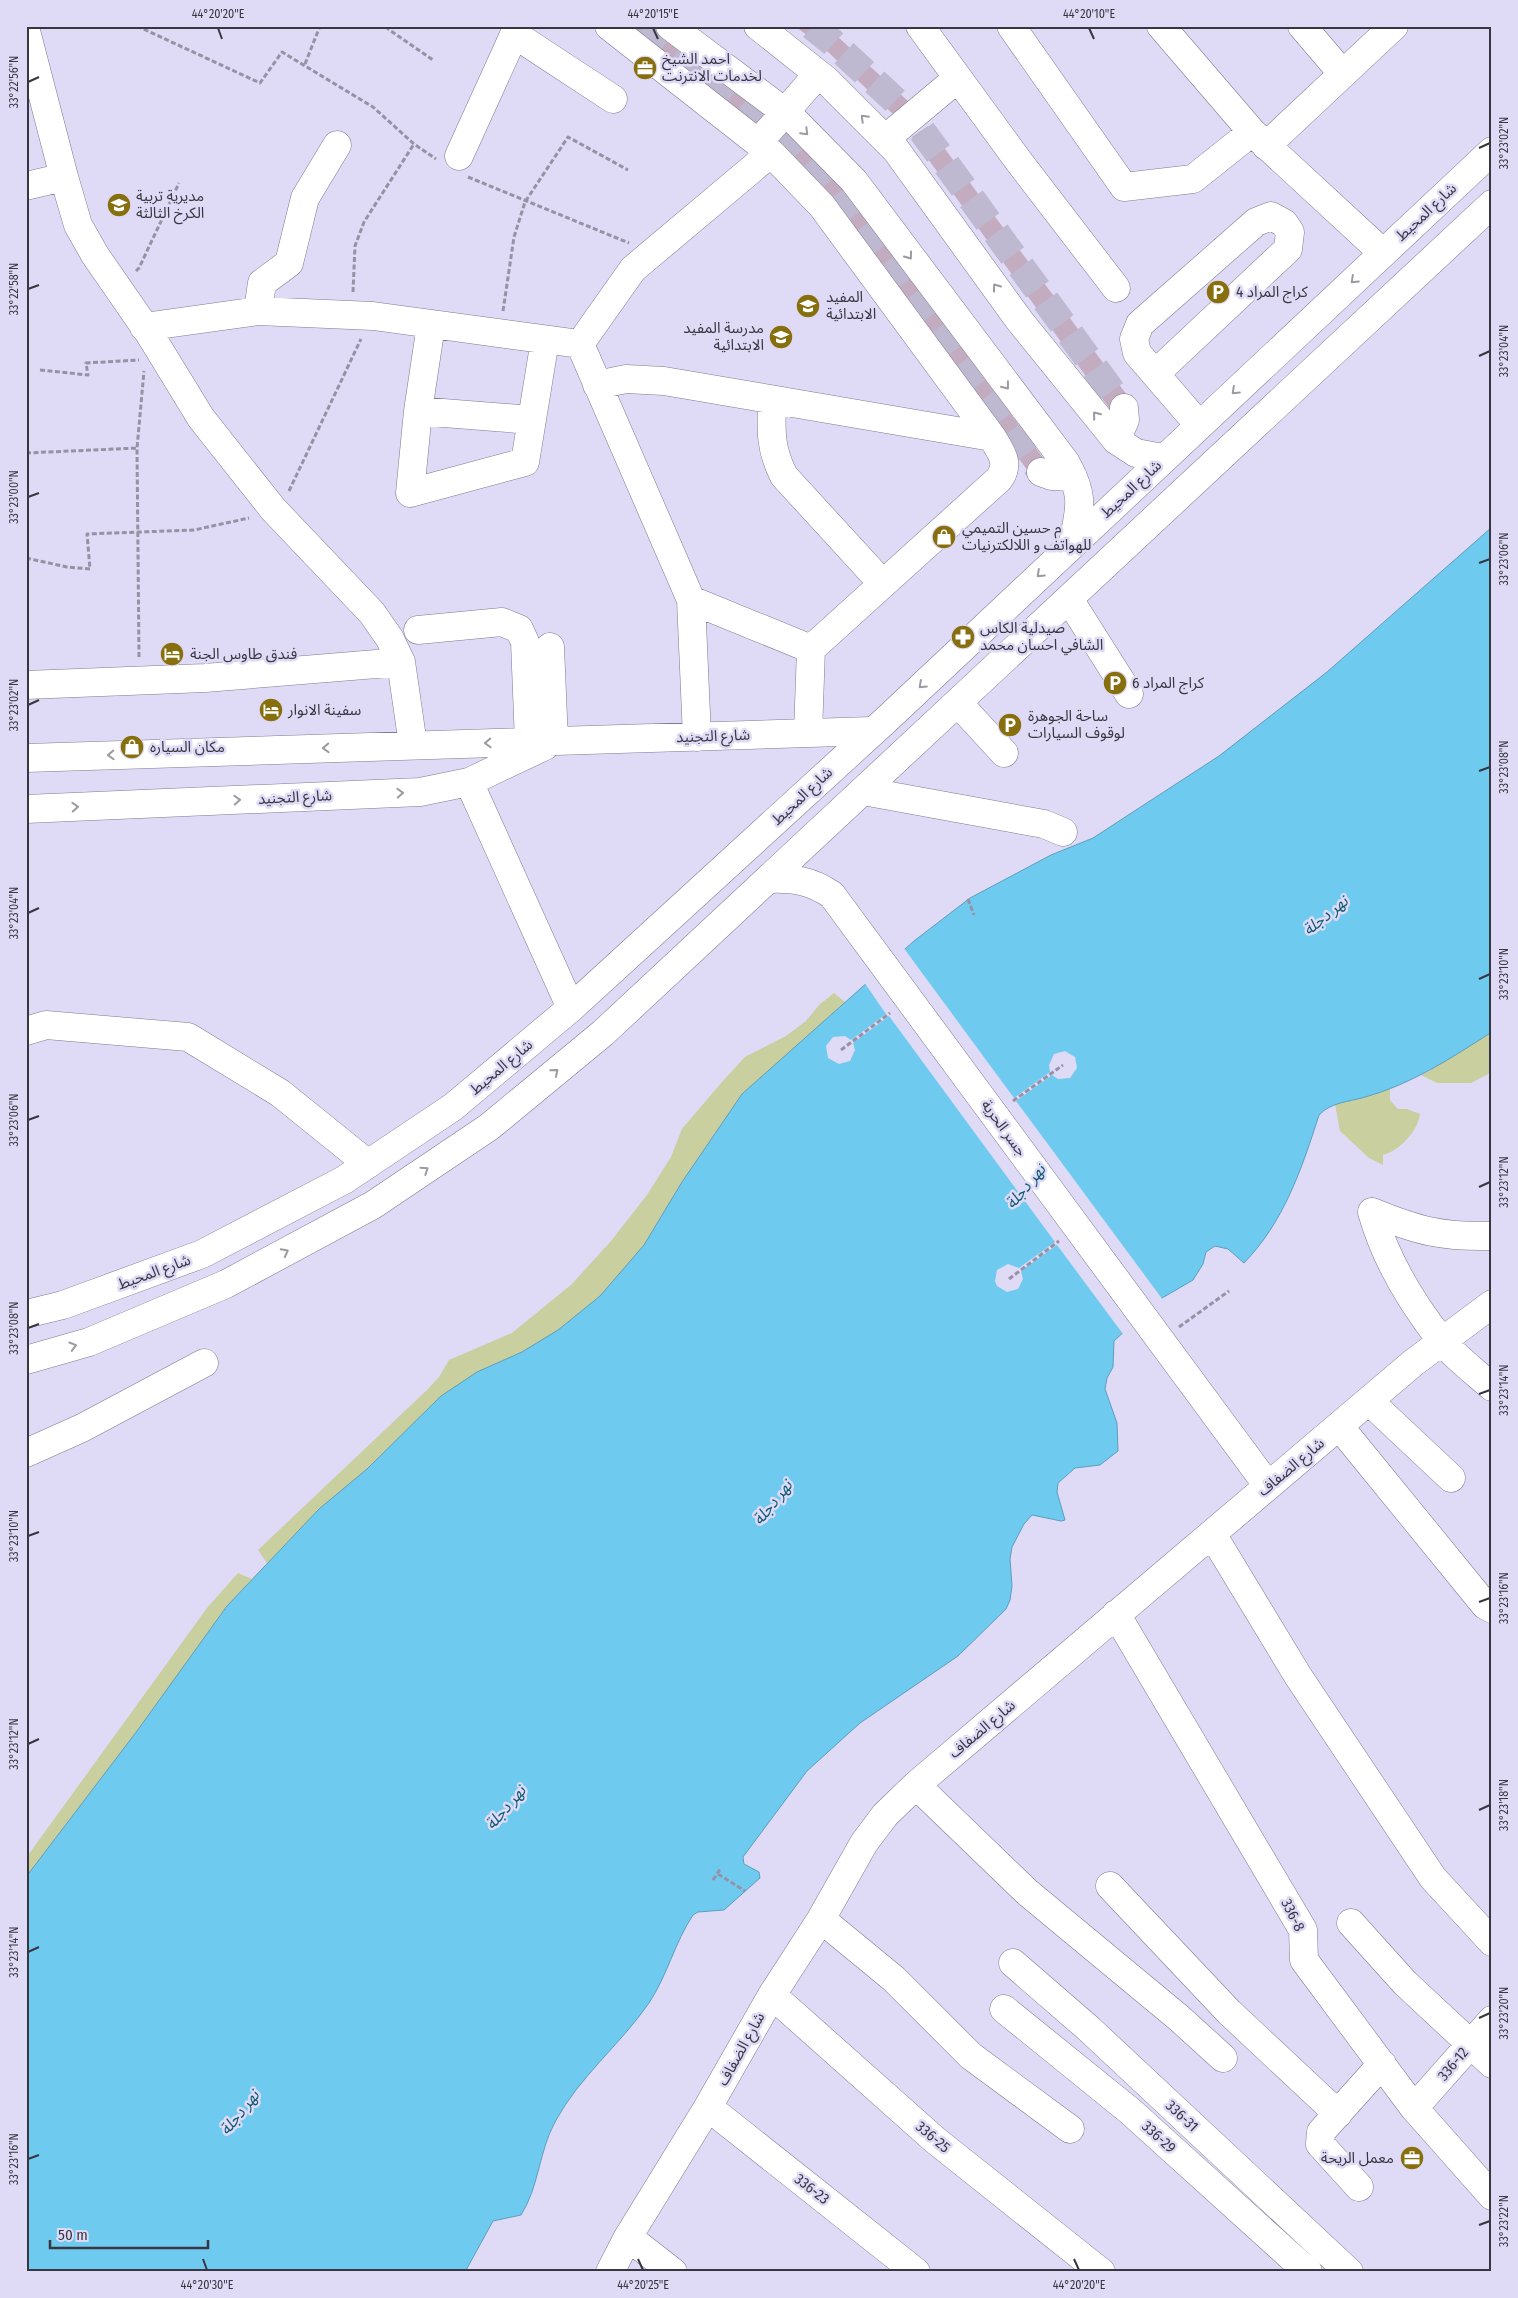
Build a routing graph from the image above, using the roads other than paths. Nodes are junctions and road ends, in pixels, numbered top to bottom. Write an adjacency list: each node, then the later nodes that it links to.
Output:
1 (608, 26): 15 (street)
2 (670, 26): 15 (street)
3 (758, 26): 12 (street)
4 (920, 26): 13 (street)
5 (1011, 26): 17 (street)
6 (1161, 26): 17 (street)
7 (1302, 26): 11 (street)
8 (1394, 26): 11 (street)
9 (516, 30): 14 (street); 20 (street)
10 (26, 31): 21 (street)
11 (1342, 73): 17 (street)
12 (818, 74): 15 (street); 16 (street, one-way to 12)
13 (958, 78): 16 (street); 25 (street)
14 (613, 99)
15 (772, 132): 30 (street); 38 (street); 42 (street, one-way to 42)
16 (884, 139): 39 (street, one-way to 16)
17 (1259, 139): 24 (street)
18 (337, 145): 26 (street)
19 (1492, 150): 24 (street, شارع المحيط)
20 (452, 163)
21 (64, 177): 22 (street); 28 (street)
22 (26, 186)
23 (1492, 204): 45 (street)
24 (1383, 253): 37 (street, شارع المحيط, one-way to 37)
25 (1116, 288)
26 (258, 311): 27 (street); 28 (street)
27 (431, 325): 29 (street); 35 (street)
28 (146, 340): 50 (street)
29 (546, 340): 30 (street); 36 (street)
30 (580, 344): 32 (street)
31 (1156, 373): 31 (street); 37 (street)
32 (597, 385): 33 (street); 46 (street)
33 (772, 401): 38 (street); 44 (street)
34 (1124, 408): 39 (street)
35 (418, 410): 36 (street); 36 (street)
36 (532, 420)
37 (1199, 425): 40 (street, شارع المحيط)
38 (992, 437): 44 (street)
39 (1116, 440): 40 (street)
40 (1164, 458): 43 (street, شارع المحيط)
41 (1042, 472): 42 (street)
42 (1073, 477): 43 (street)
43 (1073, 543): 54 (street, شارع المحيط, one-way to 54)
44 (882, 584): 49 (street)
45 (1069, 599): 52 (street); 53 (street)
46 (691, 600): 49 (street); 56 (street)
47 (418, 630): 57 (street)
48 (550, 647): 57 (street)
49 (811, 649): 55 (street)
50 (400, 662): 51 (street); 58 (street)
51 (26, 685)
52 (1129, 694)
53 (958, 703): 59 (street); 62 (street)
54 (872, 731): 55 (street, شارع التجنيد); 65 (street, شارع المحيط)
55 (808, 733): 56 (street, شارع التجنيد)
56 (698, 736): 57 (street, شارع التجنيد)
57 (542, 742): 58 (street, شارع التجنيد, one-way to 58); 61 (street, شارع التجنيد)
58 (413, 745): 60 (street, شارع التجنيد, one-way to 60)
59 (1004, 753)
60 (26, 758)
61 (469, 782): 63 (street, شارع التجنيد, one-way to 61); 69 (street)
62 (863, 791): 64 (street); 66 (street)
63 (26, 809)
64 (1063, 832)
65 (745, 848): 66 (street); 67 (street, شارع المحيط)
66 (771, 878): 68 (street); 87 (street, جسر الحرية)
67 (708, 882): 68 (street); 69 (street, شارع المحيط)
68 (736, 910): 75 (street, one-way to 68)
69 (571, 1008): 71 (street, شارع المحيط)
70 (26, 1031): 71 (street)
71 (368, 1164): 73 (street, شارع المحيط)
72 (1492, 1236): 79 (street)
73 (234, 1237): 74 (street, شارع المحيط); 75 (street)
74 (196, 1256): 76 (street); 78 (street, شارع المحيط)
75 (250, 1271): 76 (street)
76 (214, 1289): 80 (street, one-way to 76)
77 (1492, 1304): 79 (street, شارع الضفاف)
78 (26, 1314)
79 (1442, 1340): 82 (street); 83 (street, شارع الضفاف)
80 (26, 1360)
81 (204, 1363): 85 (street)
82 (1492, 1387)
83 (1369, 1401): 84 (street, شارع الضفاف); 86 (street)
84 (1339, 1426): 87 (street, شارع الضفاف); 89 (street)
85 (26, 1453)
86 (1451, 1478)
87 (1268, 1486): 88 (street, شارع الضفاف)
88 (1212, 1534): 90 (street, شارع الضفاف); 95 (street)
89 (1492, 1609)
90 (1116, 1614): 91 (street, شارع الضفاف); 102 (street, 336-8)
91 (916, 1785): 93 (street, شارع الضفاف); 101 (street)
92 (1110, 1886): 106 (street)
93 (821, 1919): 97 (street, شارع الضفاف); 107 (street)
94 (1351, 1923): 100 (street)
95 (1492, 1942)
96 (1013, 1963): 116 (street, 336-31)
97 (772, 1994): 104 (street, شارع الضفاف); 114 (street, 336-25)
98 (1004, 2010): 115 (street, 336-29)
99 (1492, 2020): 100 (street, 336-12)
100 (1471, 2043): 103 (street); 105 (street, 336-12)
101 (1223, 2058)
102 (1382, 2064): 105 (street, 336-8); 106 (street)
103 (1492, 2064)
104 (708, 2107): 110 (street, شارع الضفاف); 113 (street, 336-23)
105 (1414, 2108): 109 (street, 336-8)
106 (1338, 2114): 108 (street)
107 (1070, 2129)
108 (1359, 2187)
109 (1492, 2196)
110 (628, 2237): 111 (street, شارع الضفاف); 112 (street)
111 (610, 2272)
112 (673, 2272)
113 (916, 2272)
114 (1101, 2272)
115 (1308, 2272)
116 (1349, 2272)

